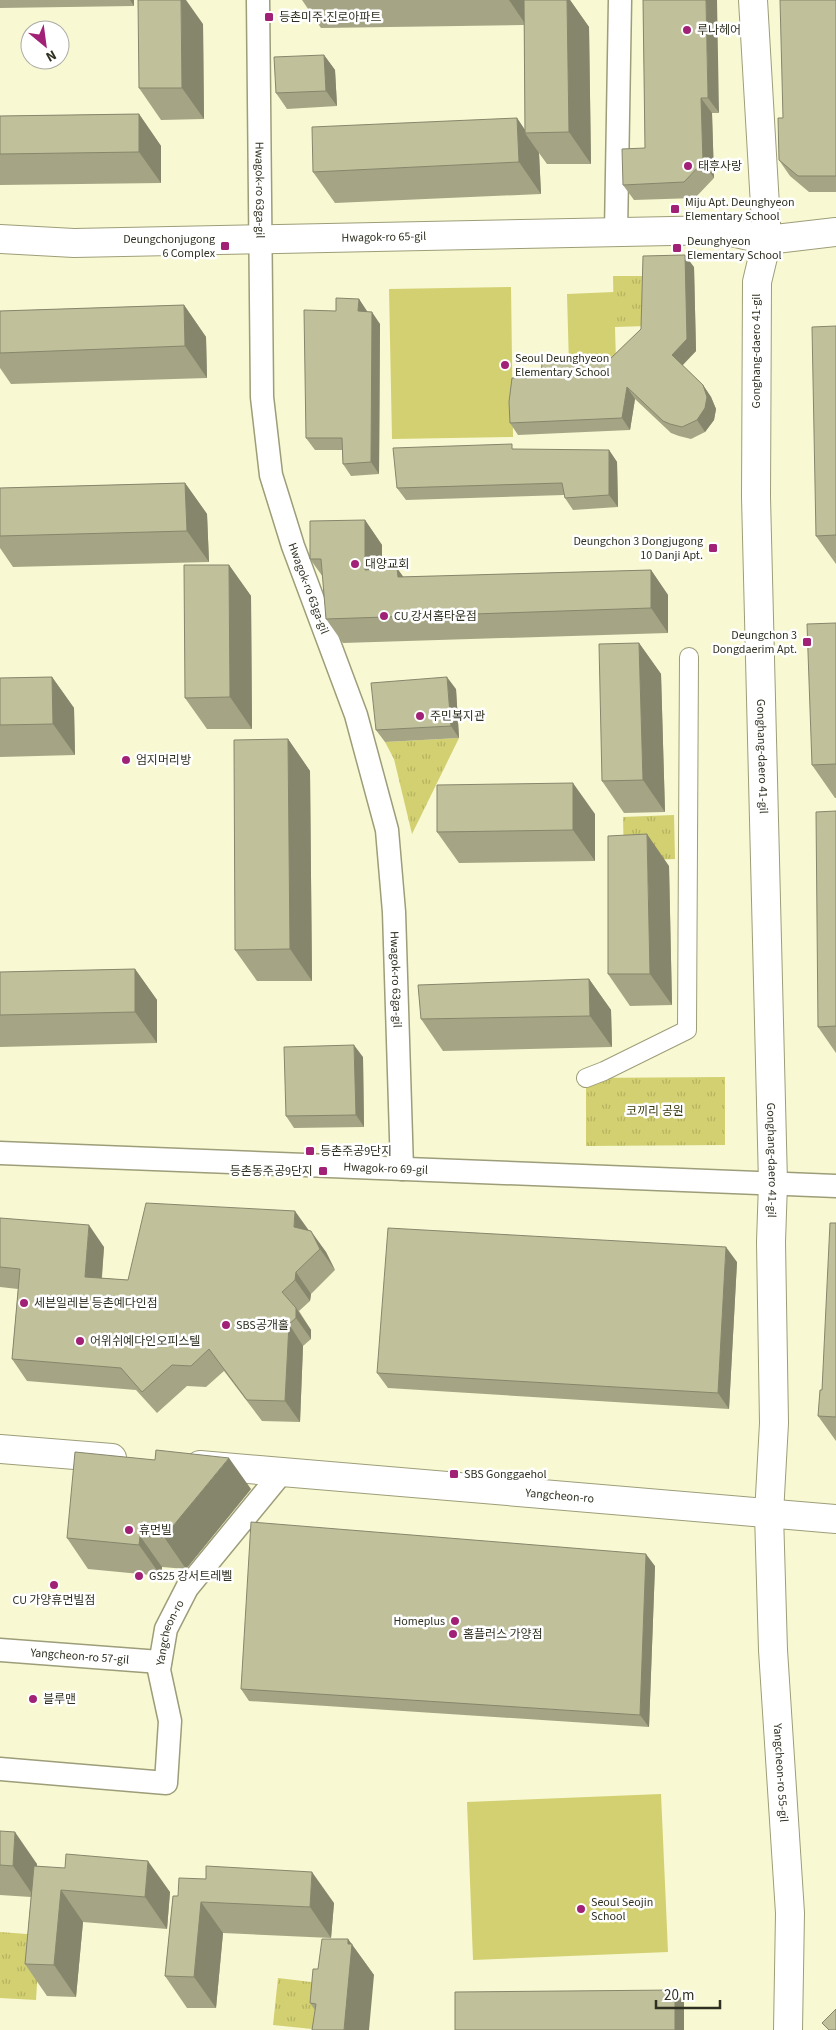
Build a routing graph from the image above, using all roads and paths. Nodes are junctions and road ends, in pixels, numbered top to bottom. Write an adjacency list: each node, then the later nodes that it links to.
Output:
1 (258, 0): 7 (street, Hwagok-ro 63ga-gil)
2 (620, 0): 4 (street)
3 (753, 0): 8 (street, Gonghang-daero 41-gil)
4 (616, 232): 7 (street, Hwagok-ro 65-gil); 8 (street, Hwagok-ro 65-gil)
5 (836, 232): 8 (street, Hwagok-ro 65-gil)
6 (0, 239): 7 (street, Hwagok-ro 65-gil)
7 (262, 239): 12 (street, Hwagok-ro 63ga-gil)
8 (767, 240): 13 (street, Gonghang-daero 41-gil)
9 (688, 657): 10 (street)
10 (586, 1078)
11 (0, 1153): 12 (street, Hwagok-ro 69-gil)
12 (402, 1169): 13 (street, Hwagok-ro 69-gil)
13 (773, 1183): 14 (street, Hwagok-ro 69-gil); 19 (street, Gonghang-daero 41-gil)
14 (836, 1186)
15 (0, 1449): 16 (street)
16 (136, 1460)
17 (176, 1463): 18 (street, Yangcheon-ro)
18 (283, 1472): 19 (street, Yangcheon-ro); 22 (street, Yangcheon-ro)
19 (769, 1514): 20 (street, Yangcheon-ro); 24 (street, Yangcheon-ro 55-gil)
20 (836, 1519)
21 (0, 1650): 22 (street, Yangcheon-ro 57-gil)
22 (160, 1662): 23 (street, Yangcheon-ro)
23 (0, 1769)
24 (788, 2030)

